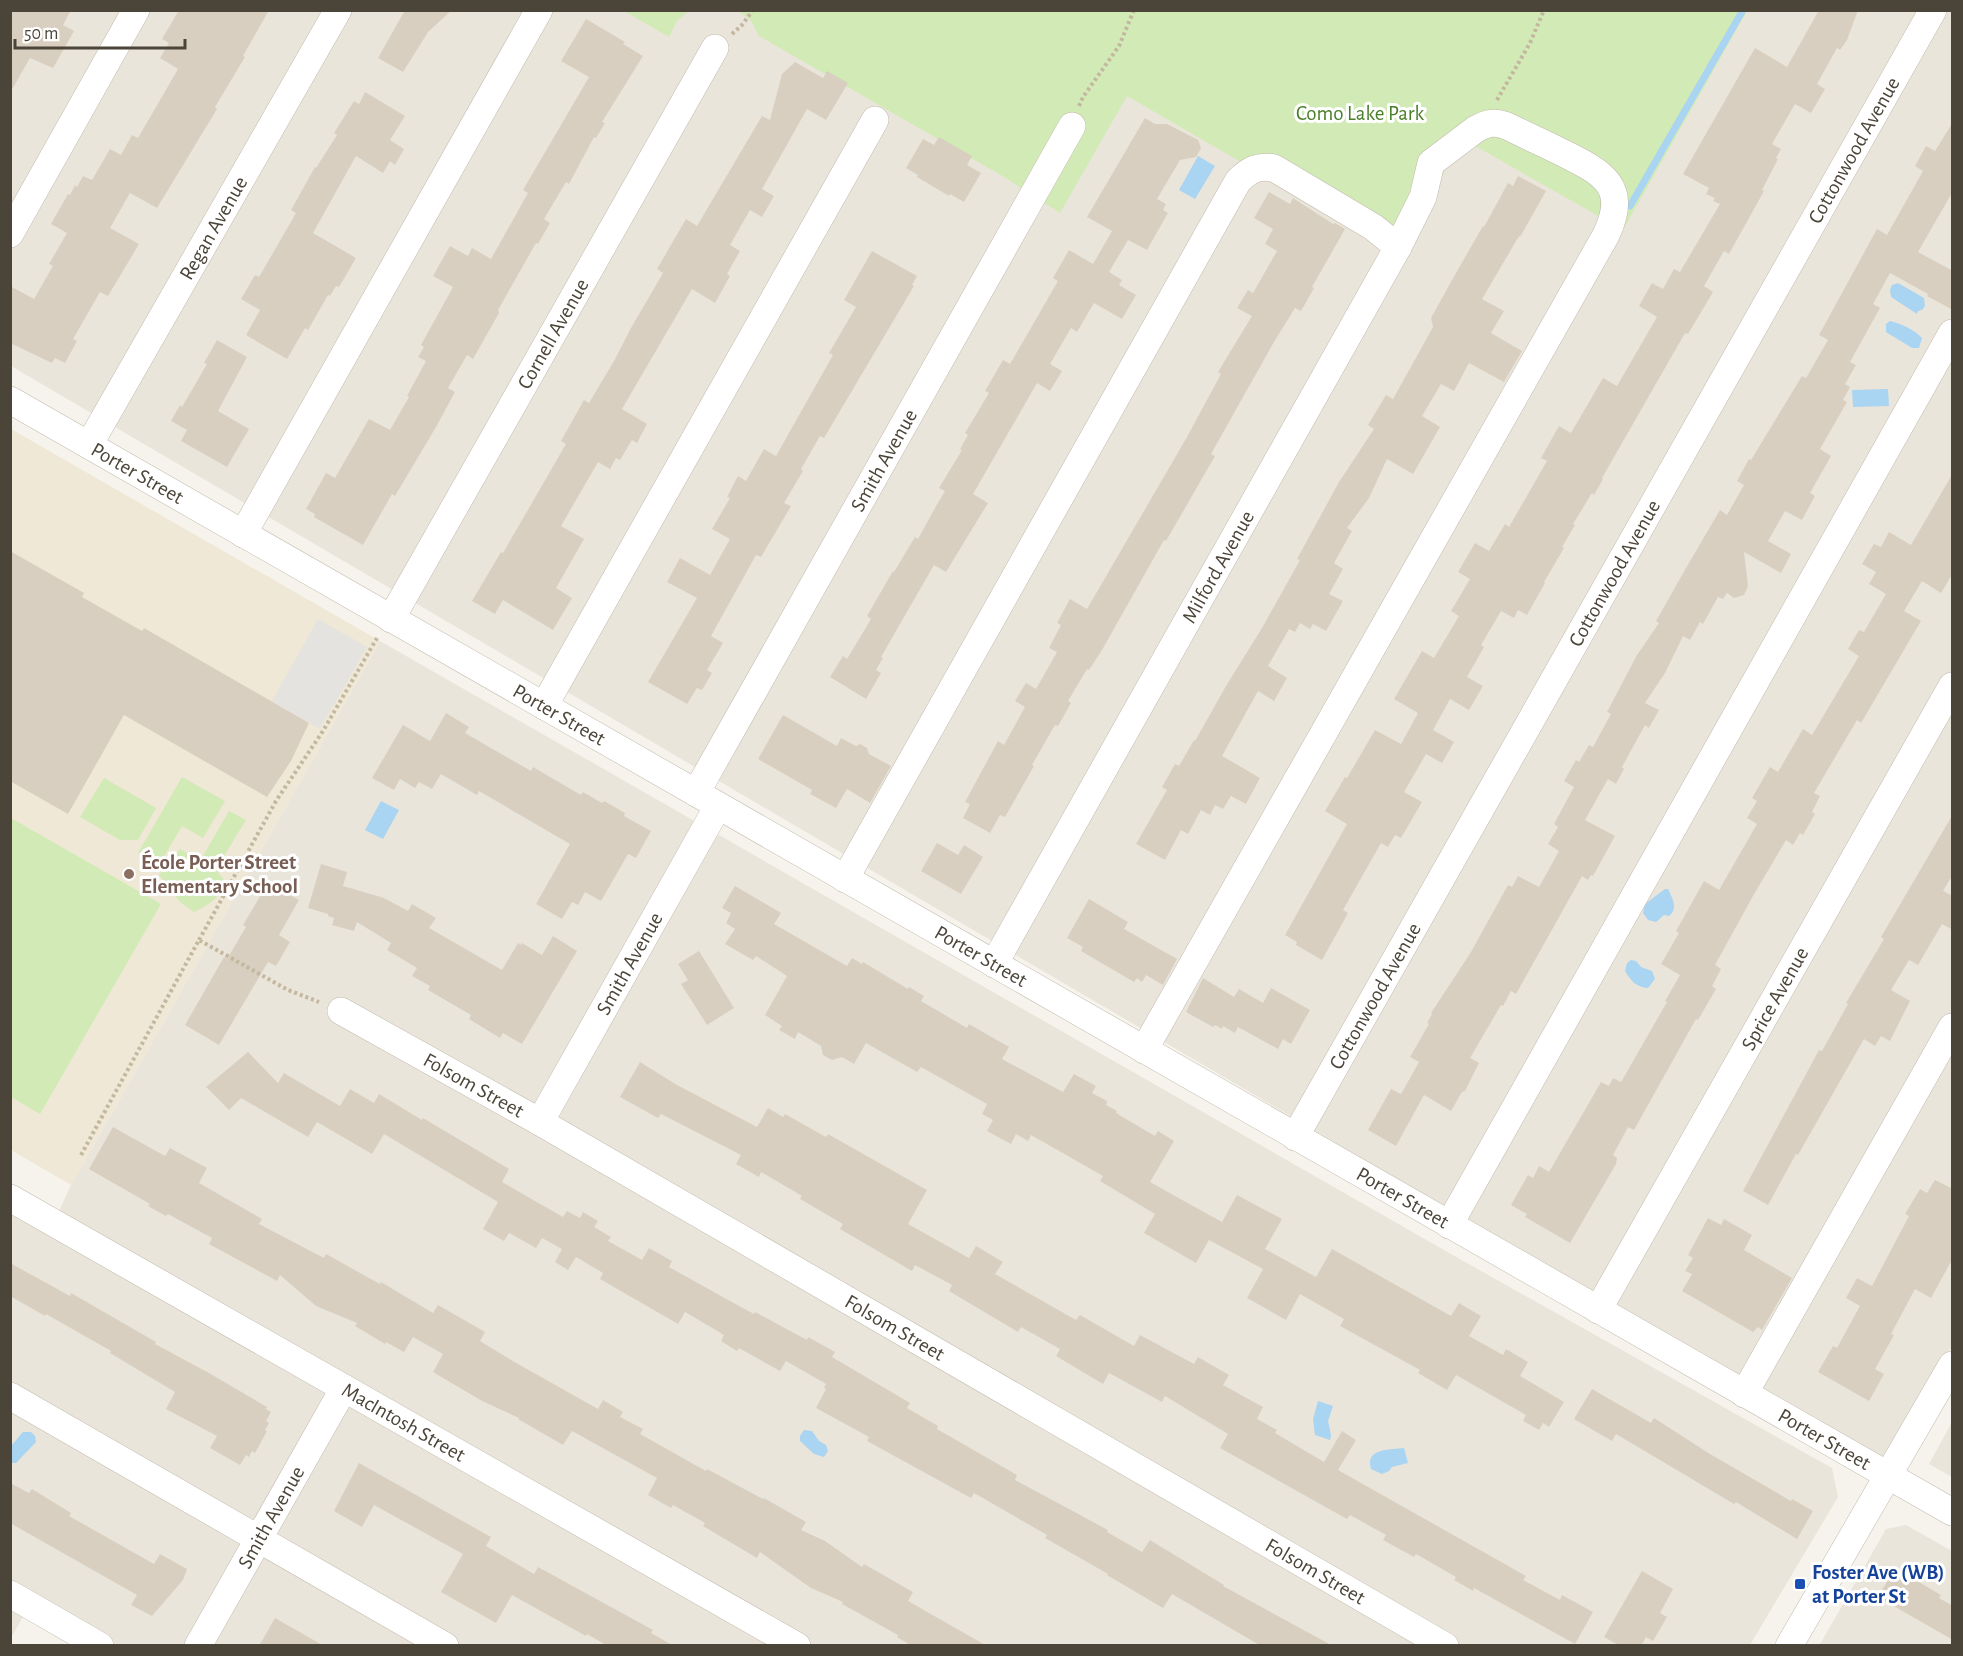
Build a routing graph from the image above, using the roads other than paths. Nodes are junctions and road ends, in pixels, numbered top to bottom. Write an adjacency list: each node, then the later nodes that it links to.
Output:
1 (136, 10): 8 (street)
2 (338, 10): 12 (street, Regan Avenue)
3 (538, 10): 13 (street)
4 (1933, 10): 24 (street, Cottonwood Avenue)
5 (715, 48): 14 (street, Cornell Avenue)
6 (875, 120): 16 (street)
7 (1072, 126): 17 (street, Smith Avenue)
8 (10, 234)
9 (1398, 247): 18 (street); 19 (street, Milford Avenue); 22 (street, Milford Avenue)
10 (1953, 333): 26 (street)
11 (10, 400): 12 (street, Porter Street)
12 (89, 445): 13 (street, Porter Street)
13 (243, 534): 14 (street, Porter Street)
14 (390, 618): 16 (street, Porter Street)
15 (1953, 686): 27 (street, Sprice Avenue)
16 (544, 706): 17 (street, Porter Street)
17 (707, 800): 18 (street, Porter Street); 23 (street, Smith Avenue)
18 (845, 879): 19 (street, Porter Street)
19 (994, 964): 22 (street, Porter Street)
20 (341, 1011): 23 (street, Folsom Street)
21 (1953, 1027): 30 (street)
22 (1144, 1050): 24 (street, Porter Street)
23 (540, 1122): 40 (street, Folsom Street)
24 (1295, 1137): 26 (street, Porter Street)
25 (10, 1198): 29 (street, MacIntosh Street)
26 (1449, 1225): 27 (street, Porter Street)
27 (1598, 1310): 30 (street, Porter Street)
28 (1953, 1365): 32 (street)
29 (344, 1388): 34 (street, Smith Avenue); 39 (street, MacIntosh Street)
30 (1744, 1394): 32 (street, Porter Street)
31 (10, 1396): 34 (street)
32 (1887, 1476): 33 (street, Porter Street); 41 (street)
33 (1953, 1512)
34 (259, 1539): 37 (street, Smith Avenue); 38 (street)
35 (10, 1594): 36 (street)
36 (100, 1646)
37 (198, 1646)
38 (445, 1646)
39 (797, 1646)
40 (1445, 1646)
41 (1789, 1646)

